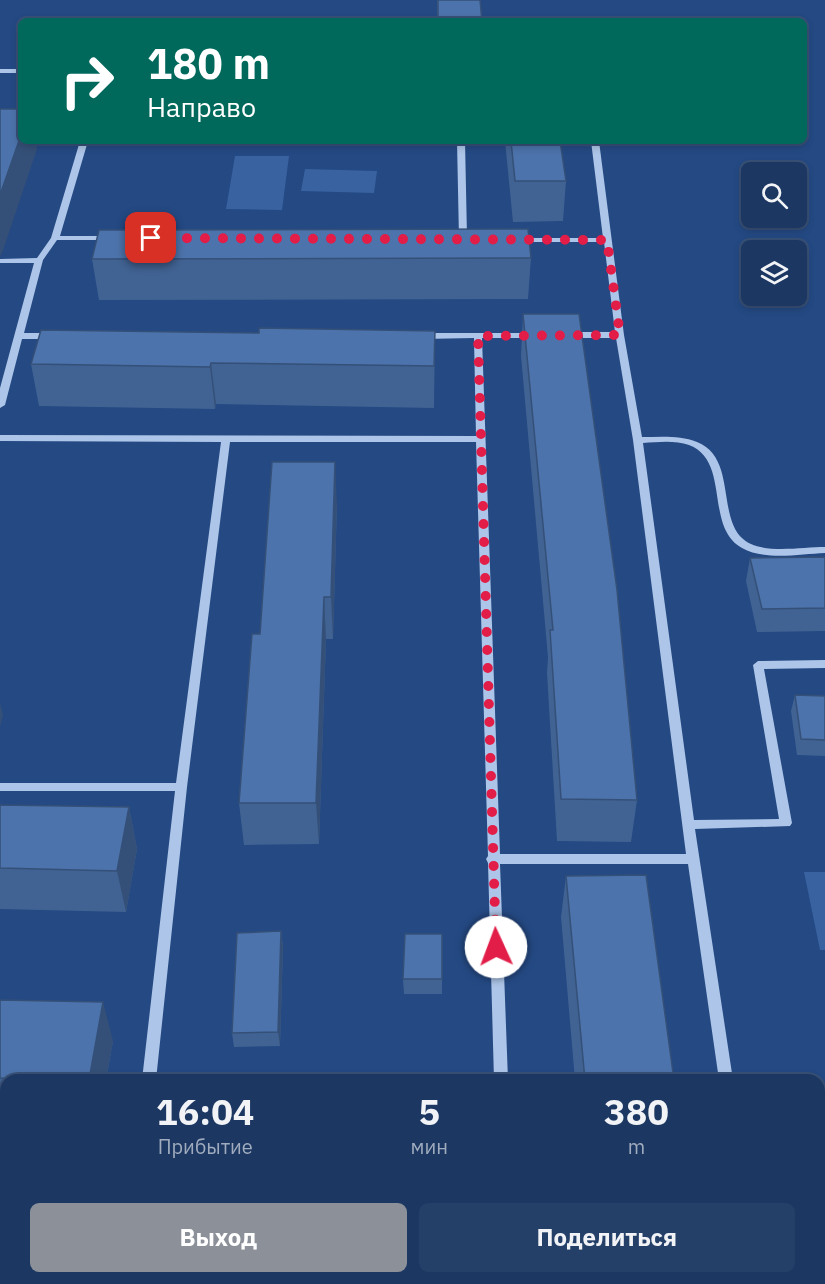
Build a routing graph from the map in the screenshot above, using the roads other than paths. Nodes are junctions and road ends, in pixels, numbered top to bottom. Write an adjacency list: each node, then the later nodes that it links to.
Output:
1 (0, 71): 2 (street)
2 (18, 71)
3 (83, 144): 6 (street)
4 (462, 144): 9 (street)
5 (595, 144): 12 (street)
6 (55, 238): 7 (street); 13 (street)
7 (127, 238)
8 (451, 239): 9 (street)
9 (463, 239): 10 (street)
10 (474, 239)
11 (507, 240): 12 (street)
12 (607, 240): 17 (street)
13 (39, 260): 14 (street); 18 (street)
14 (0, 261)
15 (549, 335): 21 (street)
16 (561, 335): 17 (street)
17 (620, 335): 26 (street)
18 (20, 336): 19 (street); 22 (street)
19 (67, 336)
20 (408, 336): 21 (street)
21 (478, 336): 25 (street)
22 (0, 405)
23 (0, 438): 24 (street)
24 (226, 439): 25 (street); 30 (street)
25 (481, 440): 32 (street)
26 (638, 440): 27 (street); 31 (street)
27 (825, 550)
28 (825, 664): 31 (street)
29 (0, 787): 30 (street)
30 (182, 787): 34 (street)
31 (688, 825): 33 (street)
32 (492, 859): 33 (street); 35 (street)
33 (693, 859): 36 (street)
34 (150, 1074)
35 (501, 1074)
36 (725, 1074)

